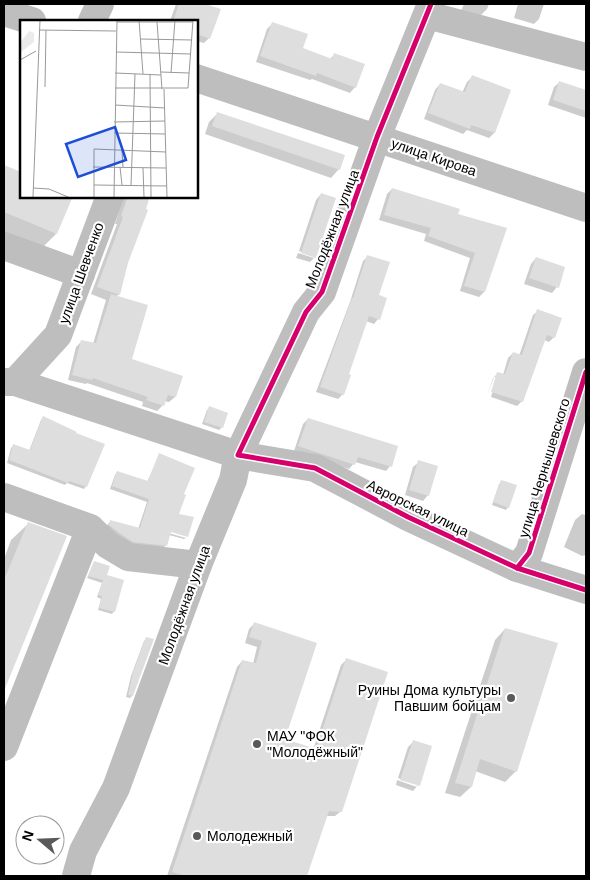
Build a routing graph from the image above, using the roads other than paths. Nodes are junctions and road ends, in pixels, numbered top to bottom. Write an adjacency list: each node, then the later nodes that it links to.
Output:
1 (100, 4): 5 (street)
2 (429, 9): 6 (street); 8 (street, Молодёжная улица)
3 (4, 12): 4 (street)
4 (29, 20)
5 (92, 20)
6 (586, 56)
7 (198, 79): 8 (street, улица Кирова)
8 (377, 138): 10 (street, улица Кирова); 15 (street, Молодёжная улица)
9 (109, 198): 12 (street, улица Шевченко)
10 (586, 208)
11 (4, 246): 12 (street)
12 (81, 274): 14 (street, улица Шевченко)
13 (586, 372): 19 (street, улица Чернышевского)
14 (9, 382): 15 (street, Аврорская улица)
15 (238, 455): 18 (street, Молодёжная улица); 19 (street, Аврорская улица)
16 (4, 497): 17 (street)
17 (90, 528): 18 (street); 21 (street)
18 (198, 565): 22 (street, Молодёжная улица)
19 (517, 568): 20 (street, Аврорская улица)
20 (586, 590)
21 (4, 747)
22 (76, 876)

